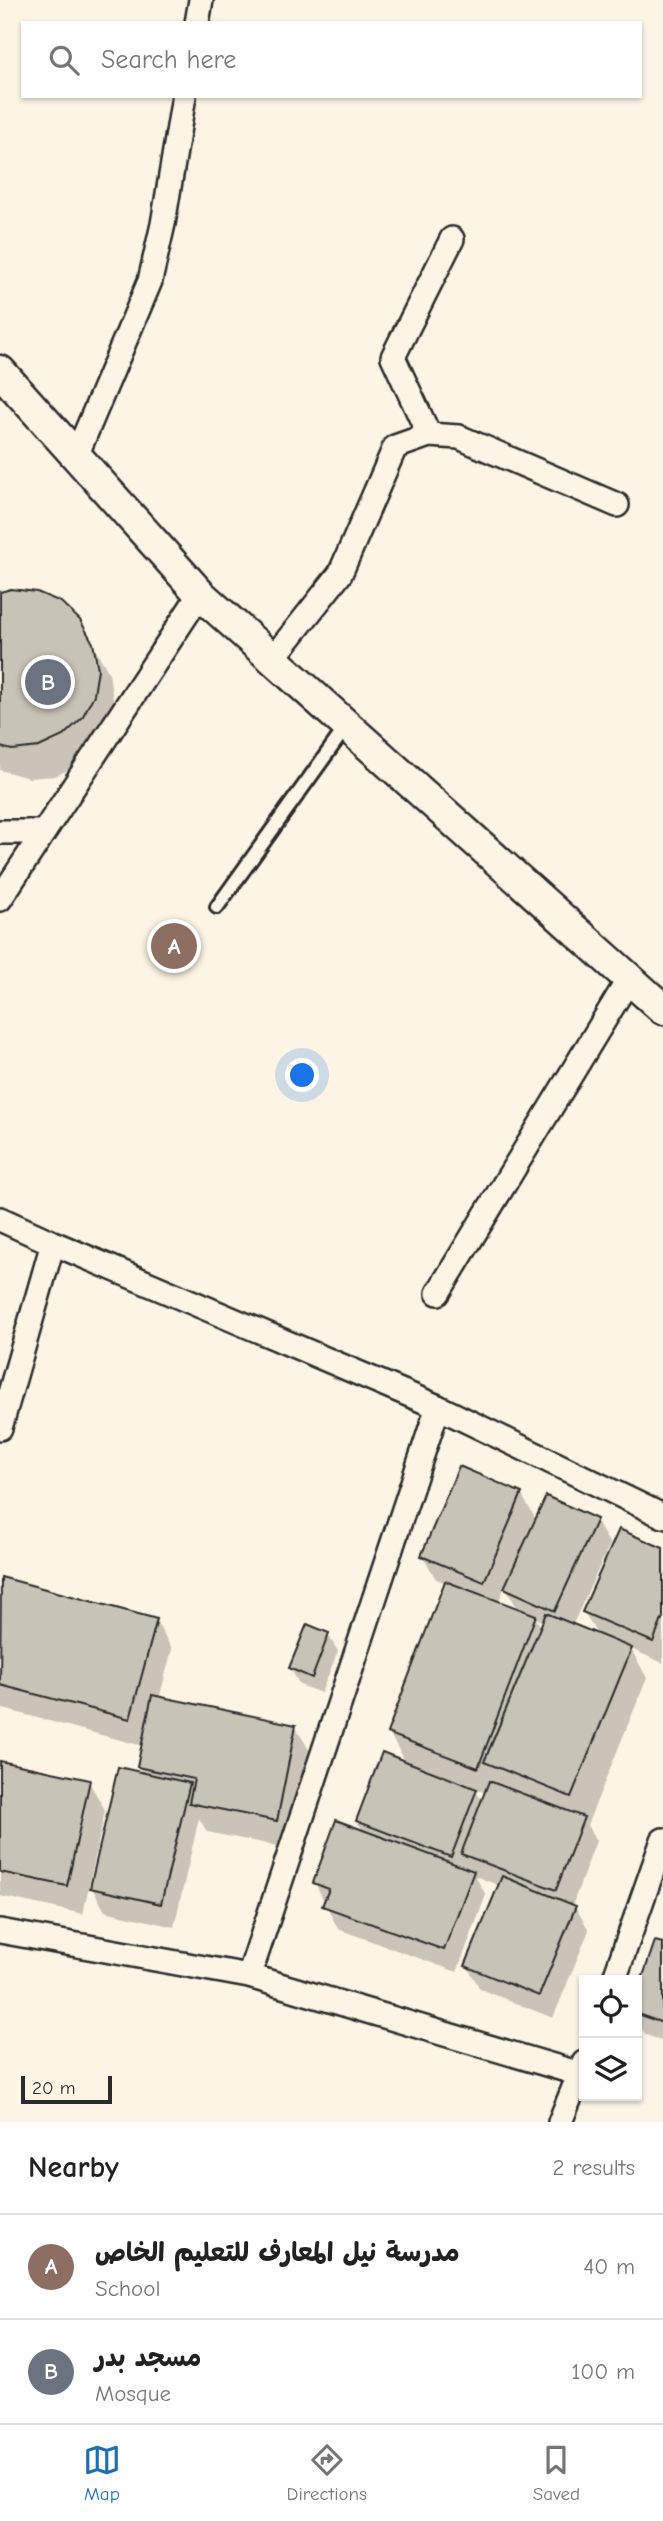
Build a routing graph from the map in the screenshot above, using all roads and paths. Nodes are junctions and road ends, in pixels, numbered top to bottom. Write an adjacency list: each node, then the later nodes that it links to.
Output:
1 (201, 0): 2 (street)
2 (197, 21)
3 (184, 98): 7 (street)
4 (452, 239): 6 (street)
5 (0, 371): 7 (street)
6 (429, 435): 8 (street); 10 (street)
7 (76, 456): 9 (street)
8 (617, 505)
9 (200, 594): 10 (street); 13 (street)
10 (271, 660): 11 (street)
11 (346, 727): 15 (lane); 16 (street)
12 (0, 832): 13 (street)
13 (44, 832): 14 (street)
14 (0, 899)
15 (218, 907)
16 (629, 979): 17 (street); 20 (street)
17 (663, 1009)
18 (0, 1219): 19 (street)
19 (52, 1243): 21 (street); 22 (street)
20 (438, 1293)
21 (438, 1407): 23 (street); 27 (street)
22 (0, 1428)
23 (663, 1516)
24 (663, 1840): 26 (street)
25 (0, 1931): 27 (street)
26 (616, 1975)
27 (249, 1976): 28 (street)
28 (579, 2068)
29 (579, 2076): 30 (street)
30 (560, 2122)

